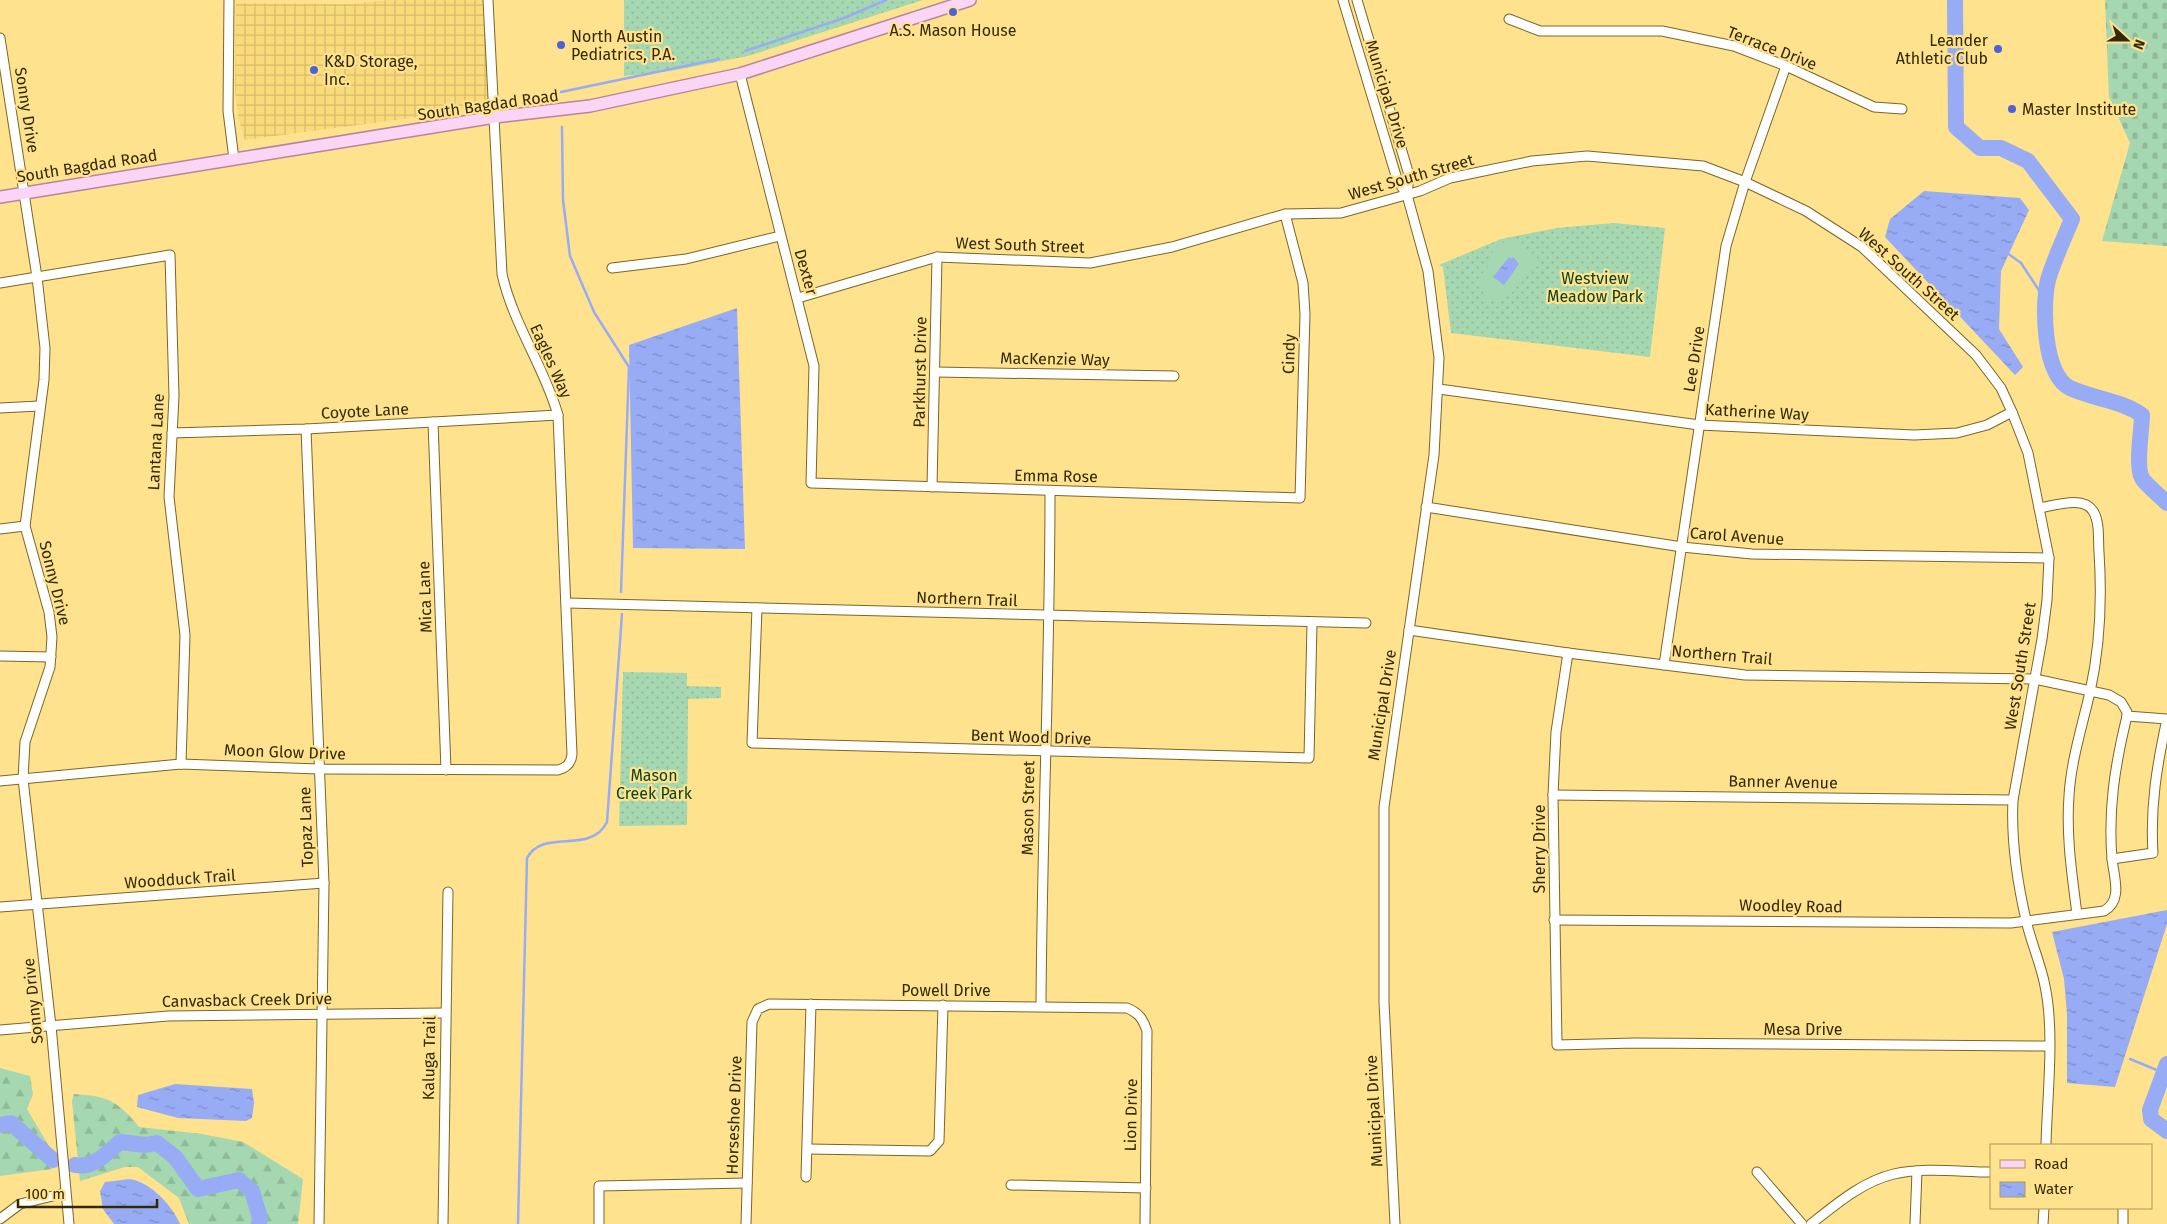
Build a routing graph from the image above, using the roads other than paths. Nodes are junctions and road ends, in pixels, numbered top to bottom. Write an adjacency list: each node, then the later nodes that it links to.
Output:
1 (229, 0): 14 (street)
2 (488, 0): 13 (street, Eagles Way)
3 (970, 0): 9 (main road, South Bagdad Road)
4 (1343, 0): 11 (street, Municipal Drive)
5 (1357, 0): 10 (street, Municipal Drive)
6 (1510, 19): 8 (street, Terrace Drive)
7 (0, 38): 16 (street, Sonny Drive)
8 (1786, 66): 12 (street, Terrace Drive); 15 (street, Lee Drive)
9 (740, 74): 13 (main road, South Bagdad Road); 20 (street, Dexter)
10 (1388, 104): 11 (street); 17 (street, Municipal Drive)
11 (1376, 108): 17 (street, Municipal Drive)
12 (1902, 109)
13 (495, 117): 14 (main road, South Bagdad Road); 32 (street, Eagles Way)
14 (234, 158): 16 (main road, South Bagdad Road)
15 (1745, 182): 17 (street, West South Street); 31 (street, West South Street); 34 (street, Lee Drive)
16 (24, 193): 18 (main road, South Bagdad Road); 23 (street, Sonny Drive)
17 (1407, 195): 19 (street, West South Street); 28 (street, Municipal Drive)
18 (0, 196)
19 (1285, 214): 21 (street, West South Street); 40 (street, Cindy)
20 (780, 236): 22 (street); 25 (street, Dexter)
21 (937, 257): 25 (street, West South Street); 26 (street, Parkhurst Drive)
22 (612, 268)
23 (37, 277): 24 (street); 29 (street, Sonny Drive); 36 (street, Lantana Lane)
24 (0, 283)
25 (798, 298): 37 (street, Dexter)
26 (935, 372): 27 (street, MacKenzie Way); 38 (street, Parkhurst Drive)
27 (1174, 376)
28 (1439, 389): 34 (street, Katherine Way); 41 (street, Municipal Drive)
29 (39, 406): 30 (street); 43 (street, Sonny Drive)
30 (0, 408)
31 (2012, 412): 34 (street, Katherine Way); 42 (street, West South Street)
32 (558, 415): 33 (street, Coyote Lane); 47 (street, Eagles Way)
33 (433, 422): 35 (street, Coyote Lane); 64 (street, Mica Lane)
34 (1699, 425): 45 (street, Lee Drive)
35 (306, 429): 36 (street, Coyote Lane); 63 (street, Topaz Lane)
36 (172, 434): 61 (street, Lantana Lane)
37 (811, 483): 38 (street, Emma Rose)
38 (932, 488): 39 (street, Emma Rose)
39 (1050, 490): 40 (street, Emma Rose); 49 (street, Mason Street)
40 (1300, 498)
41 (1426, 507): 45 (street, Carol Avenue); 52 (street, Municipal Drive)
42 (2039, 508): 46 (street, West South Street); 58 (street)
43 (25, 526): 44 (street); 55 (street, Sonny Drive)
44 (0, 529)
45 (1682, 547): 46 (street, Carol Avenue); 56 (street, Lee Drive)
46 (2049, 558): 57 (street, West South Street)
47 (567, 603): 48 (street, Northern Trail); 62 (street, Eagles Way)
48 (756, 608): 49 (street, Northern Trail); 60 (street, Bent Wood Drive)
49 (1048, 616): 50 (street, Northern Trail); 60 (street, Mason Street)
50 (1312, 623): 51 (street, Northern Trail); 60 (street, Bent Wood Drive)
51 (1366, 623)
52 (1409, 630): 53 (street, Northern Trail); 107 (street, Municipal Drive)
53 (1568, 653): 56 (street, Northern Trail); 67 (street, Sherry Drive)
54 (0, 656): 55 (street)
55 (51, 657): 65 (street, Sonny Drive)
56 (1664, 665): 57 (street, Northern Trail)
57 (2035, 679): 58 (street, Northern Trail); 68 (street, West South Street)
58 (2090, 691): 59 (street, Northern Trail); 74 (street)
59 (2126, 716): 69 (street, Woodley Road); 69 (street)
60 (1044, 752): 79 (street, Mason Street)
61 (181, 764): 63 (street, Moon Glow Drive); 65 (street, Moon Glow Drive)
62 (568, 765): 64 (street, Moon Glow Drive)
63 (319, 770): 64 (street, Moon Glow Drive); 70 (street, Topaz Lane)
64 (446, 770)
65 (23, 779): 66 (street, Moon Glow Drive); 72 (street, Sonny Drive)
66 (0, 781)
67 (1553, 795): 68 (street, Banner Avenue); 75 (street, Sherry Drive)
68 (2013, 800): 76 (street, West South Street)
69 (2112, 859): 74 (street, Woodley Road)
70 (324, 884): 72 (street, Woodduck Trail); 82 (street, Topaz Lane)
71 (448, 892): 83 (street, Kaluga Trail)
72 (38, 904): 73 (street, Woodduck Trail); 84 (street, Sonny Drive)
73 (0, 907)
74 (2077, 914): 76 (street, Woodley Road)
75 (1554, 920): 76 (street, Woodley Road); 86 (street, Sherry Drive)
76 (2026, 922): 87 (street, West South Street)
77 (811, 1004): 78 (street, Powell Drive); 80 (street, Powell Drive); 89 (street)
78 (943, 1005): 79 (street, Powell Drive); 89 (street)
79 (1042, 1006): 81 (street, Powell Drive)
80 (758, 1009): 94 (street, Horseshoe Drive)
81 (1135, 1011): 96 (street, Lion Drive)
82 (322, 1013): 83 (street, Canvasback Creek Drive); 84 (street, Canvasback Creek Drive); 102 (street, Topaz Lane)
83 (444, 1013): 103 (street, Kaluga Trail)
84 (51, 1026): 85 (street, Canvasback Creek Drive); 97 (street, Sonny Drive)
85 (0, 1030)
86 (1557, 1045): 87 (street, Mesa Drive)
87 (2048, 1046): 88 (street, West South Street)
88 (2046, 1144)
89 (808, 1149): 93 (street)
90 (1917, 1171): 92 (street); 109 (street); 110 (street)
91 (1758, 1172): 108 (street)
92 (1990, 1172)
93 (806, 1177)
94 (747, 1183): 104 (street); 105 (street, Horseshoe Drive)
95 (1011, 1185): 96 (street)
96 (1146, 1188): 106 (street, Lion Drive)
97 (65, 1193): 100 (street); 101 (street, Sonny Drive)
98 (2044, 1209): 111 (street)
99 (2123, 1209): 112 (street)
100 (0, 1219)
101 (69, 1224)
102 (319, 1224)
103 (443, 1224)
104 (599, 1224)
105 (746, 1224)
106 (1145, 1224)
107 (1396, 1224)
108 (1802, 1224)
109 (1811, 1224)
110 (1915, 1224)
111 (2043, 1224)
112 (2123, 1224)

